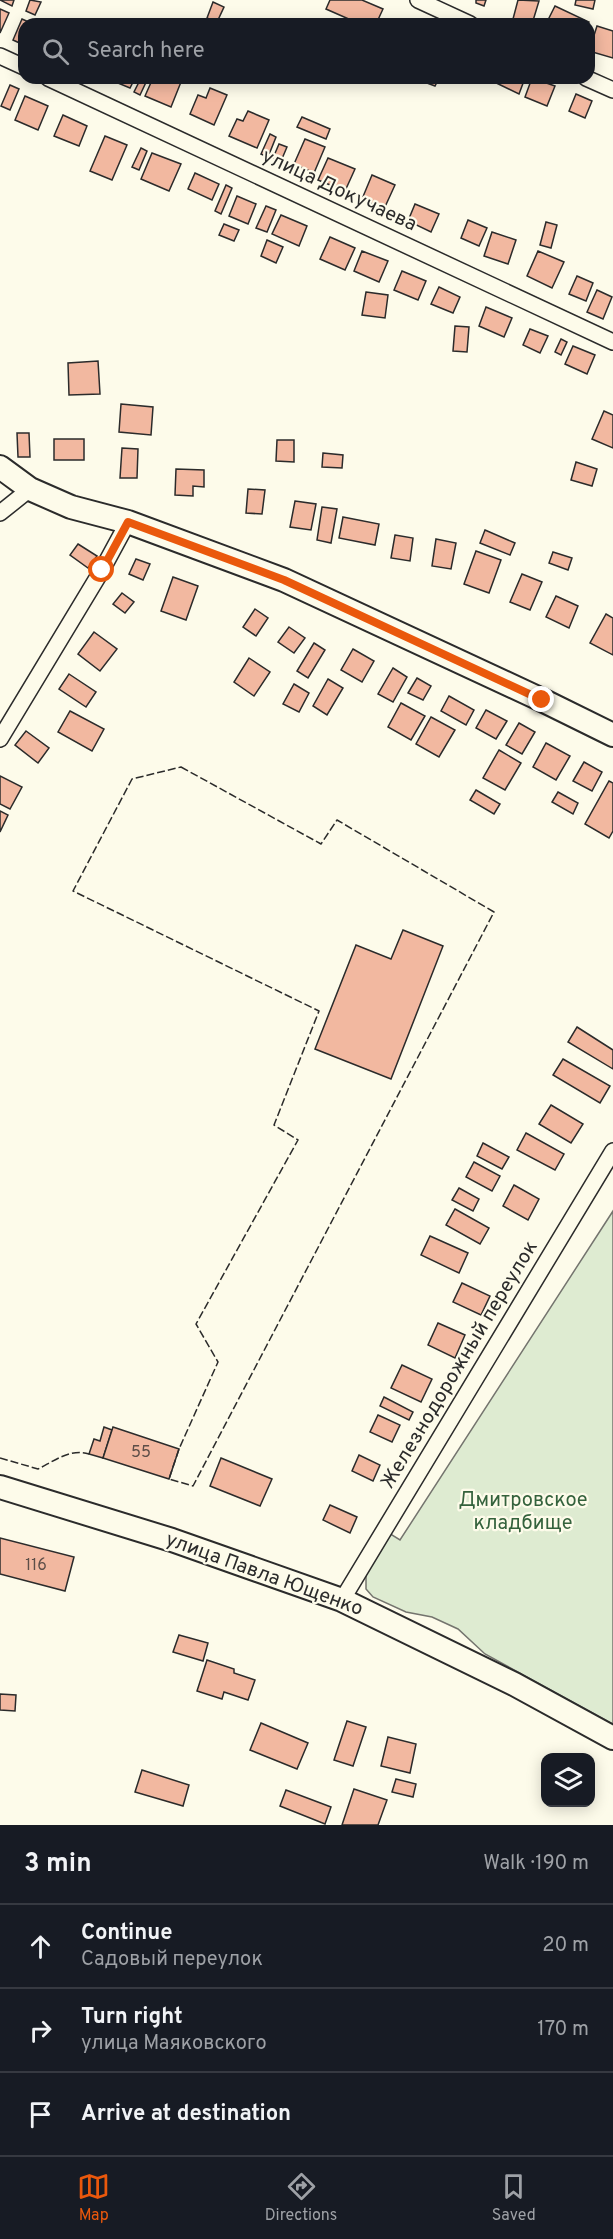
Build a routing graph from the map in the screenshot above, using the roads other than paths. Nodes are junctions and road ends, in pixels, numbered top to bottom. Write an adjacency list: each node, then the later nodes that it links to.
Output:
1 (418, 0): 2 (street)
2 (457, 18)
3 (0, 56): 4 (street)
4 (18, 64)
5 (595, 82): 7 (street)
6 (61, 84): 8 (street, улица Докучаева)
7 (613, 90)
8 (613, 342)
9 (0, 467): 10 (street)
10 (30, 489): 11 (street); 12 (street)
11 (0, 513)
12 (128, 522): 13 (street); 14 (street)
13 (613, 735)
14 (0, 739)
15 (613, 1151): 17 (street, Железнодорожный переулок)
16 (0, 1487): 17 (street, улица Павла Ющенко)
17 (342, 1600): 18 (street, улица Павла Ющенко)
18 (613, 1738)

